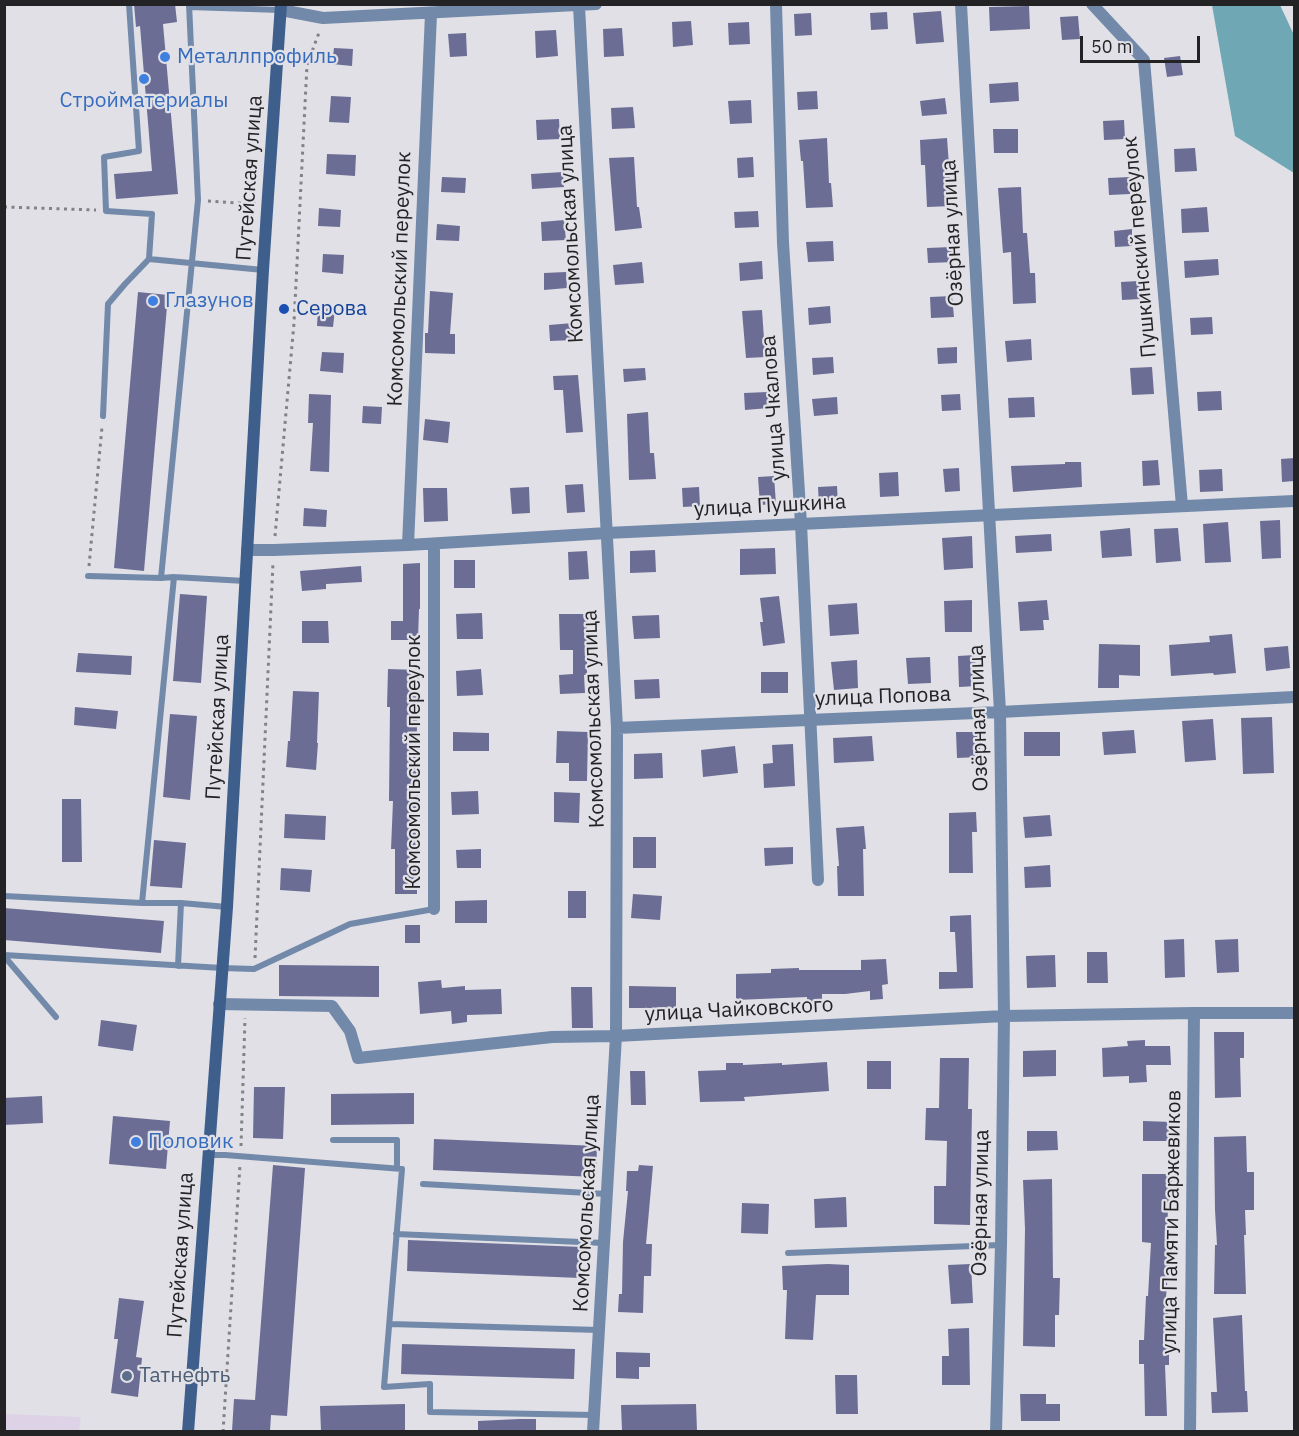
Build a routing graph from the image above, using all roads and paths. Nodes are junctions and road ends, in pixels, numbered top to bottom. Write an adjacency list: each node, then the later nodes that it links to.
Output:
1 (129, 4): 14 (lane)
2 (596, 4): 7 (street)
3 (776, 4): 22 (street, улица Чкалова)
4 (961, 4): 21 (street, Озёрная улица)
5 (1092, 4): 20 (street, Пушкинский переулок)
6 (189, 6): 8 (lane); 12 (lane)
7 (579, 6): 9 (street); 23 (street, Комсомольская улица)
8 (281, 8): 10 (street); 17 (main road, Путейская улица)
9 (431, 14): 10 (street); 25 (street, Комсомольский переулок)
10 (324, 18): 27 (path)
11 (255, 193): 12 (path)
12 (198, 200): 16 (lane)
13 (4, 207): 14 (path)
14 (106, 211): 15 (lane)
15 (149, 259): 16 (lane); 18 (lane)
16 (191, 262): 17 (lane); 30 (lane)
17 (263, 270): 26 (main road, Путейская улица)
18 (103, 416): 28 (path)
19 (1294, 501): 20 (street, улица Пушкина)
20 (1182, 506): 21 (street, улица Пушкина)
21 (990, 515): 22 (street, улица Пушкина); 33 (street, Озёрная улица)
22 (801, 524): 23 (street, улица Пушкина); 34 (street, улица Чкалова)
23 (607, 533): 24 (street, улица Пушкина); 35 (street, Комсомольская улица)
24 (434, 544): 25 (street, улица Пушкина); 41 (street, Комсомольский переулок)
25 (408, 545): 27 (street, улица Пушкина)
26 (248, 550): 27 (street, улица Пушкина); 31 (main road, Путейская улица)
27 (274, 550): 45 (path)
28 (88, 576): 30 (lane)
29 (174, 577): 30 (lane); 31 (lane); 38 (lane)
30 (161, 578)
31 (245, 581): 40 (main road, Путейская улица)
32 (1294, 697): 33 (street, улица Попова)
33 (1000, 712): 34 (street, улица Попова); 50 (street, Озёрная улица)
34 (811, 719): 35 (street, улица Попова); 36 (street, улица Чкалова)
35 (617, 728): 52 (street, Комсомольская улица)
36 (818, 880)
37 (4, 896): 38 (lane)
38 (142, 903): 39 (lane)
39 (181, 903): 40 (lane); 43 (lane)
40 (227, 907): 44 (main road, Путейская улица)
41 (434, 909): 45 (lane)
42 (4, 955): 43 (lane); 51 (lane)
43 (178, 966): 44 (lane)
44 (222, 968): 45 (lane); 46 (main road, Путейская улица)
45 (254, 969)
46 (219, 1004): 47 (street, улица Чайковского); 54 (main road, Путейская улица)
47 (245, 1004): 52 (street, улица Чайковского); 55 (path)
48 (1194, 1012): 49 (street, улица Чайковского); 50 (street, улица Чайковского); 70 (street, улица Памяти Баржевиков)
49 (1294, 1013)
50 (1004, 1016): 52 (street, улица Чайковского); 61 (street, Озёрная улица)
51 (56, 1017)
52 (616, 1036): 58 (street, Комсомольская улица)
53 (333, 1140): 56 (lane)
54 (208, 1155): 55 (lane); 66 (main road, Путейская улица)
55 (240, 1156): 56 (lane); 67 (path)
56 (397, 1168): 59 (lane)
57 (423, 1184): 58 (lane)
58 (607, 1194): 60 (street, Комсомольская улица)
59 (396, 1234): 60 (lane); 63 (lane)
60 (604, 1243): 64 (street, Комсомольская улица)
61 (1001, 1245): 62 (lane); 69 (street, Озёрная улица)
62 (788, 1253)
63 (390, 1324): 64 (lane); 65 (lane)
64 (599, 1330): 65 (street, Комсомольская улица)
65 (594, 1415): 68 (street, Комсомольская улица)
66 (188, 1431)
67 (223, 1431)
68 (593, 1431)
69 (996, 1431)
70 (1190, 1431)

